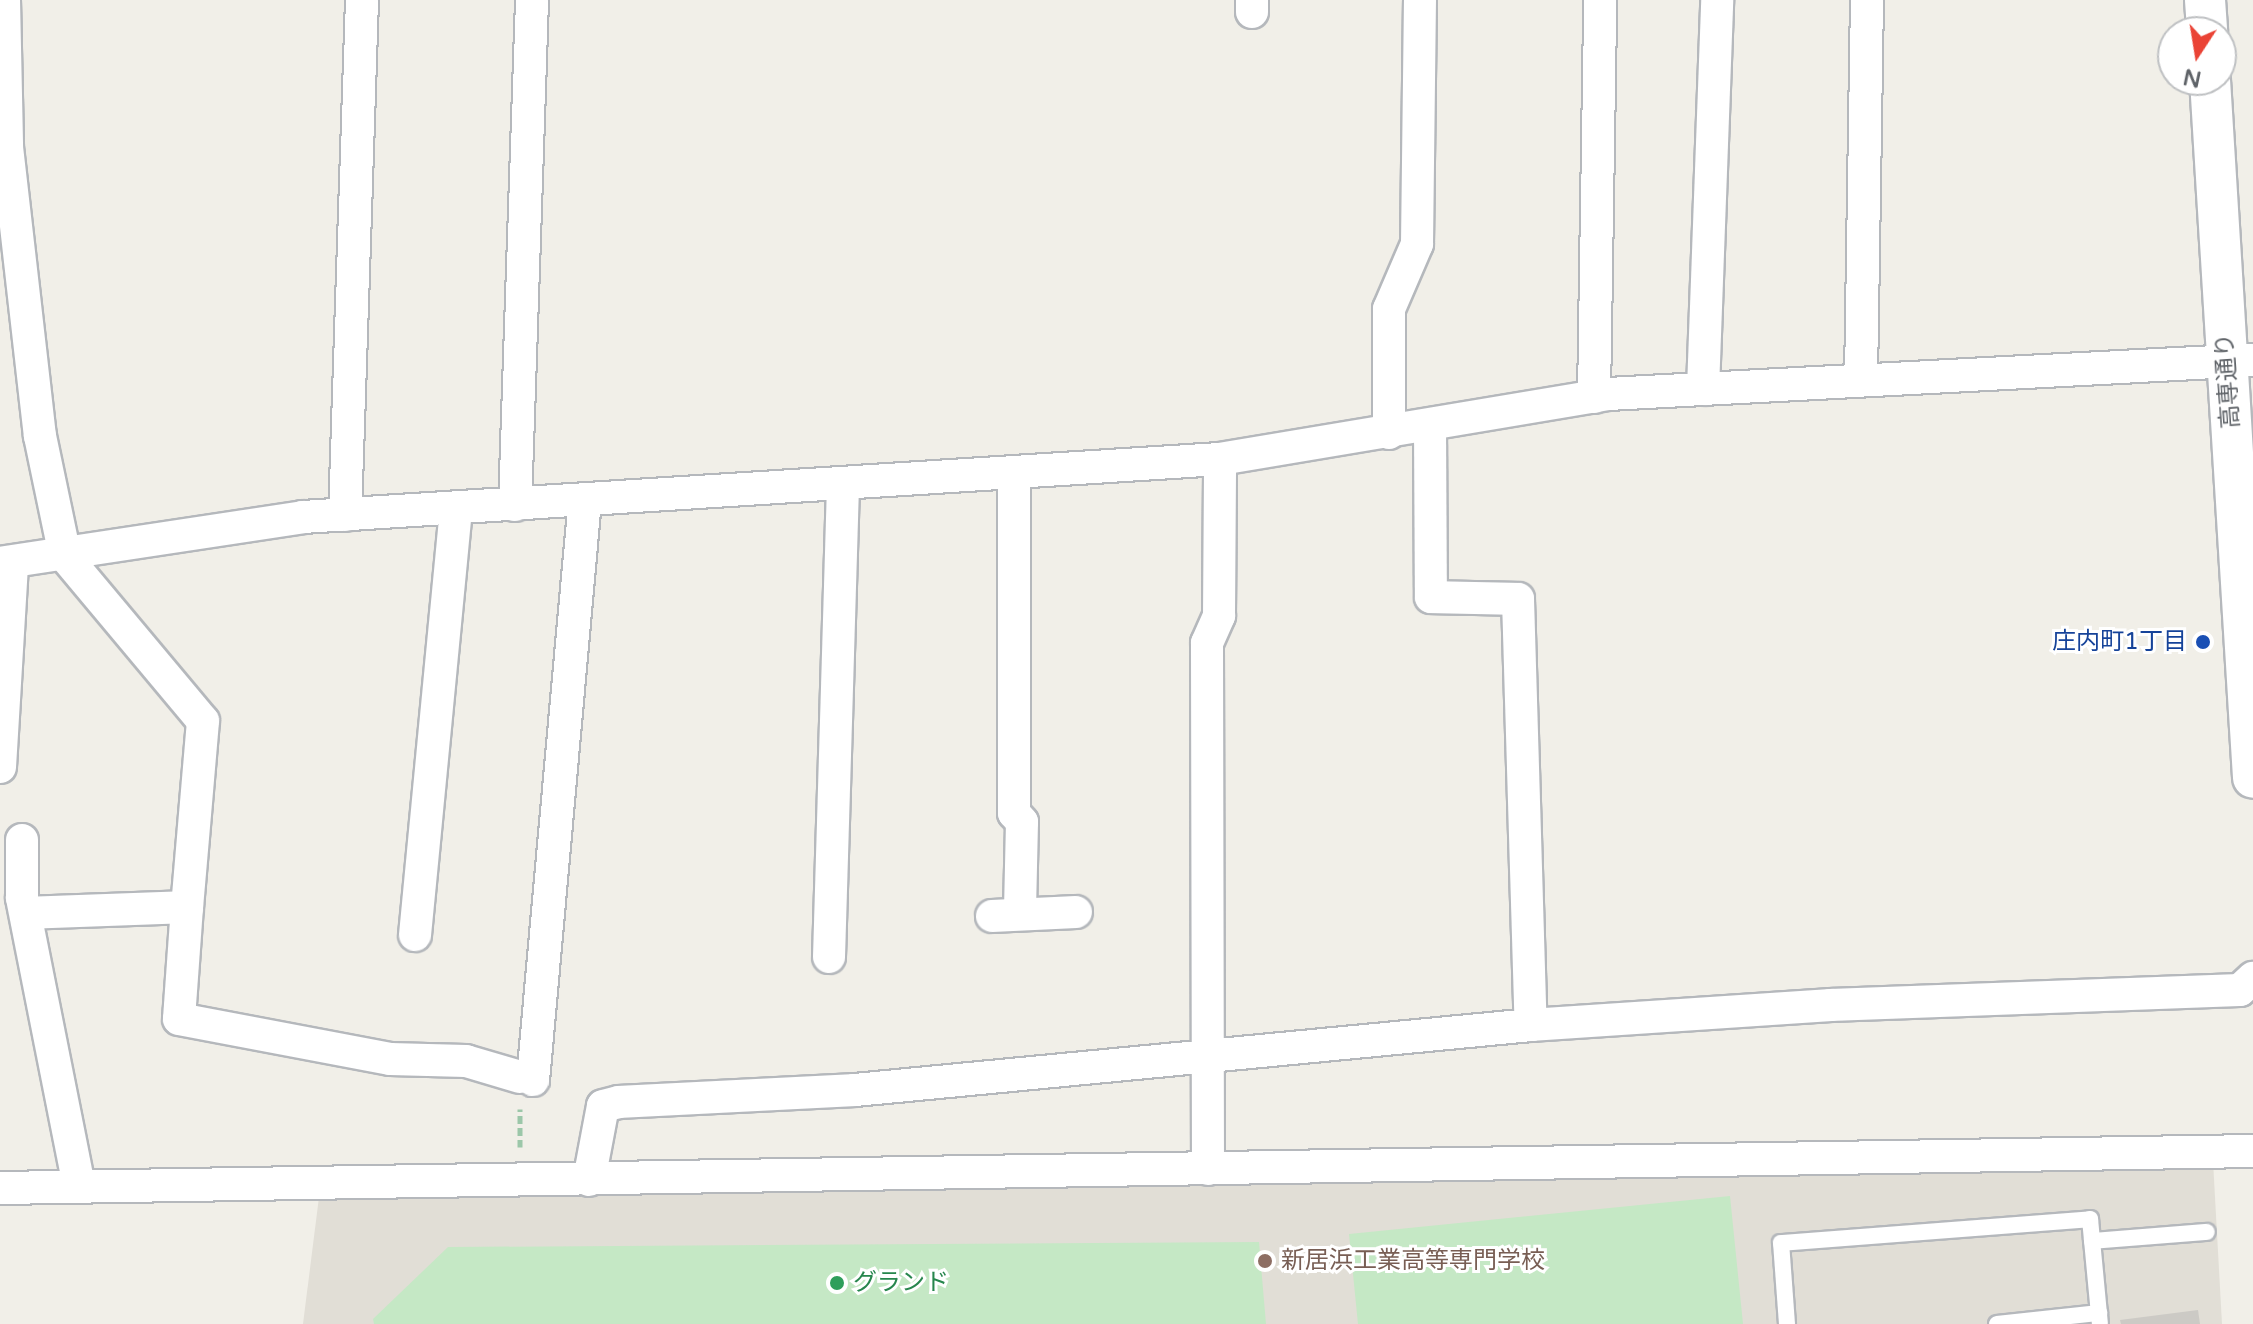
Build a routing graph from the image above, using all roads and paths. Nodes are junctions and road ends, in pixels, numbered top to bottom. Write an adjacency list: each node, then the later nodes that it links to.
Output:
1 (4, 0): 22 (street)
2 (362, 0): 21 (street)
3 (532, 0): 19 (street)
4 (1420, 0): 14 (street)
5 (1600, 0): 12 (street)
6 (1717, 0): 11 (street)
7 (1867, 0): 10 (street)
8 (2212, 96): 9 (street, 高専通り)
9 (2240, 361): 10 (street); 25 (street, 高専通り)
10 (1861, 380): 11 (street)
11 (1703, 389): 12 (street)
12 (1594, 397): 13 (street)
13 (1430, 426): 14 (street); 33 (street)
14 (1389, 433): 15 (street)
15 (1220, 459): 16 (street); 34 (street)
16 (1014, 475): 17 (street); 28 (street)
17 (843, 487): 18 (street); 31 (street)
18 (585, 500): 19 (street); 27 (street)
19 (515, 505): 20 (street)
20 (456, 508): 21 (street); 30 (street)
21 (345, 515): 22 (street)
22 (65, 556): 23 (street); 27 (street)
23 (6, 562): 24 (street)
24 (0, 767)
25 (2253, 778)
26 (22, 840): 29 (street)
27 (187, 907): 29 (street)
28 (1076, 912)
29 (26, 913): 38 (street)
30 (415, 935)
31 (829, 957)
32 (2253, 978): 33 (street)
33 (1531, 1025): 34 (street)
34 (1206, 1059): 36 (street); 37 (street)
35 (2253, 1151): 36 (street)
36 (1208, 1169): 37 (street)
37 (589, 1180): 38 (street)
38 (79, 1185): 39 (street)
39 (0, 1188)
40 (2207, 1232): 41 (lane)
41 (2092, 1241): 42 (lane); 43 (lane)
42 (2099, 1319): 44 (lane)
43 (1787, 1324)
44 (1997, 1324)

